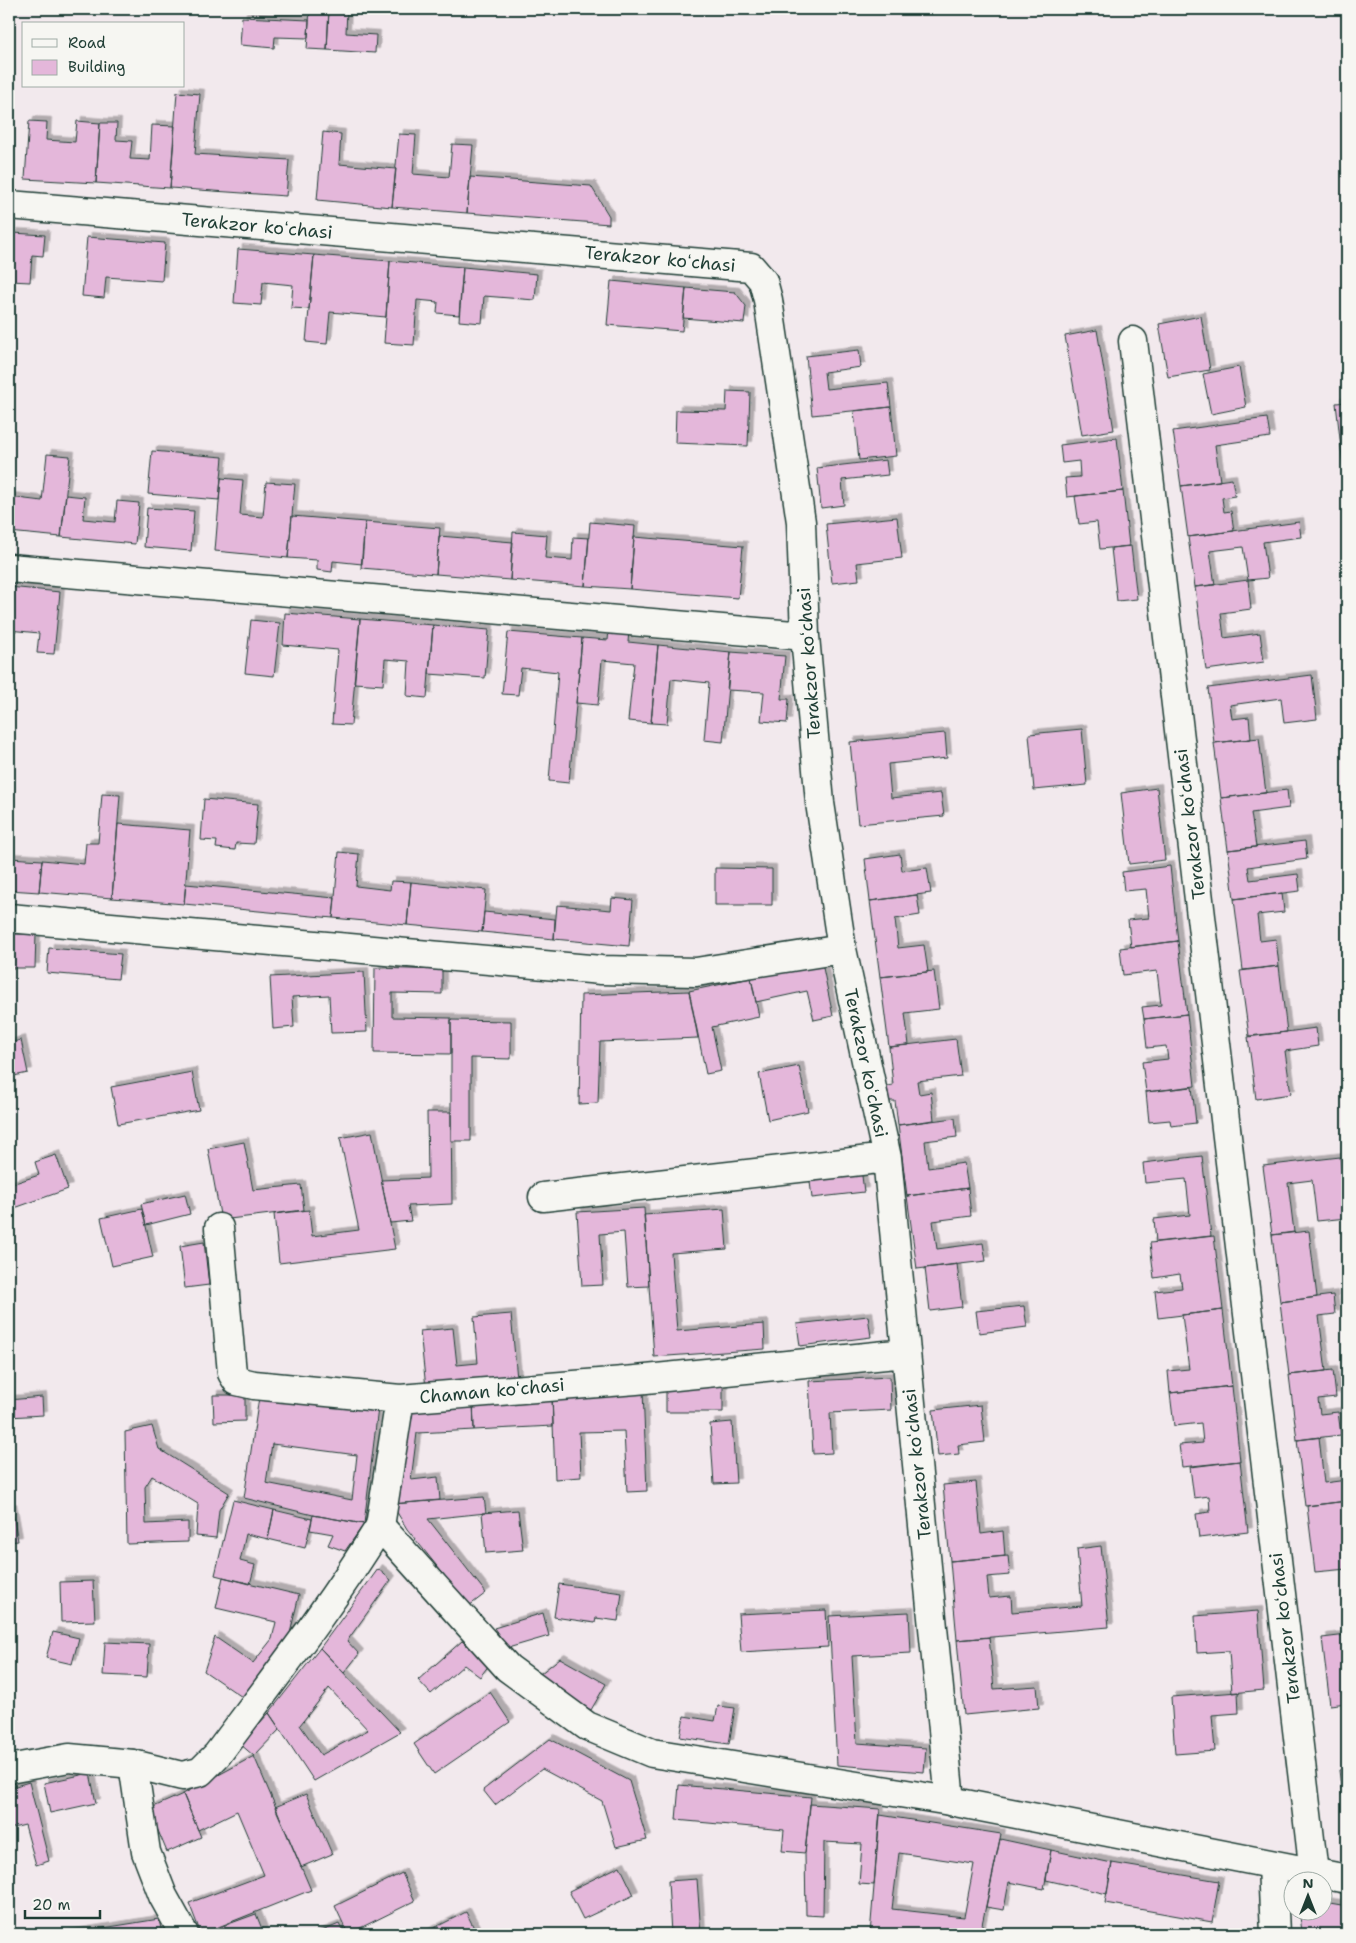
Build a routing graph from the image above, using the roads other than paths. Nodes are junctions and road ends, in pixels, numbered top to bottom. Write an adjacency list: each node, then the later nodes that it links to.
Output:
1 (9, 205): 4 (street, Terakzor koʻchasi)
2 (1133, 341): 18 (street, Terakzor koʻchasi)
3 (9, 568): 4 (street)
4 (805, 636): 6 (street, Terakzor koʻchasi)
5 (9, 918): 6 (street)
6 (842, 949): 7 (street, Terakzor koʻchasi)
7 (887, 1158): 8 (street); 10 (street, Terakzor koʻchasi)
8 (543, 1197)
9 (218, 1228): 11 (street)
10 (906, 1353): 11 (street, Chaman koʻchasi); 15 (street, Terakzor koʻchasi)
11 (400, 1399): 12 (street, Chaman koʻchasi)
12 (380, 1526): 13 (street, Chaman koʻchasi); 15 (street)
13 (133, 1764): 14 (street, Chaman koʻchasi); 21 (street)
14 (9, 1769)
15 (950, 1802): 16 (street)
16 (1272, 1865): 17 (street); 22 (street)
17 (1298, 1870)
18 (1314, 1870)
19 (1334, 1877): 20 (street)
20 (1347, 1879)
21 (184, 1934)
22 (1275, 1934)

